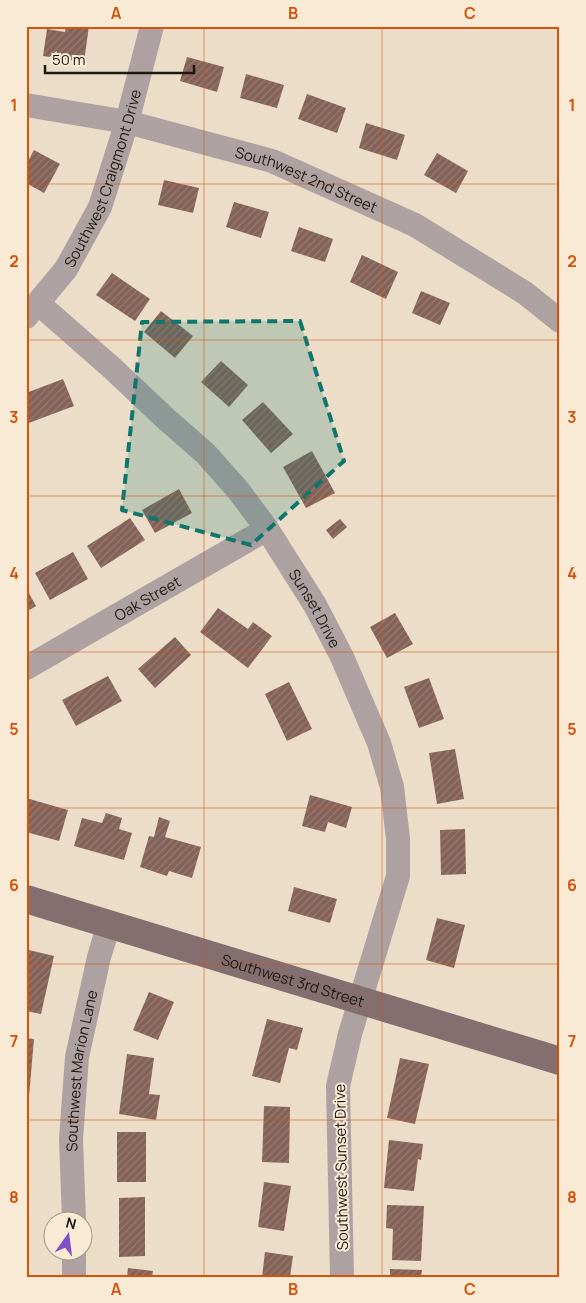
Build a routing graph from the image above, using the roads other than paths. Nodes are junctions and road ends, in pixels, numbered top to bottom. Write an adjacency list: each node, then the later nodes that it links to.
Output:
1 (152, 26): 3 (street, Southwest Craigmont Drive)
2 (26, 105): 3 (street, Southwest 2nd Street)
3 (127, 122): 4 (street, Southwest Craigmont Drive); 5 (street, Southwest 2nd Street)
4 (32, 310): 6 (street, Sunset Drive)
5 (560, 321)
6 (267, 529): 7 (street, Oak Street); 10 (street, Sunset Drive)
7 (26, 668)
8 (26, 899): 9 (main road, Southwest 3rd Street)
9 (109, 924): 10 (main road, Southwest 3rd Street); 12 (street, Southwest Marion Lane)
10 (360, 1000): 11 (main road, Southwest 3rd Street); 15 (street, Southwest Sunset Drive)
11 (560, 1060)
12 (74, 1210)
13 (74, 1260): 14 (street)
14 (74, 1277)
15 (342, 1277)

